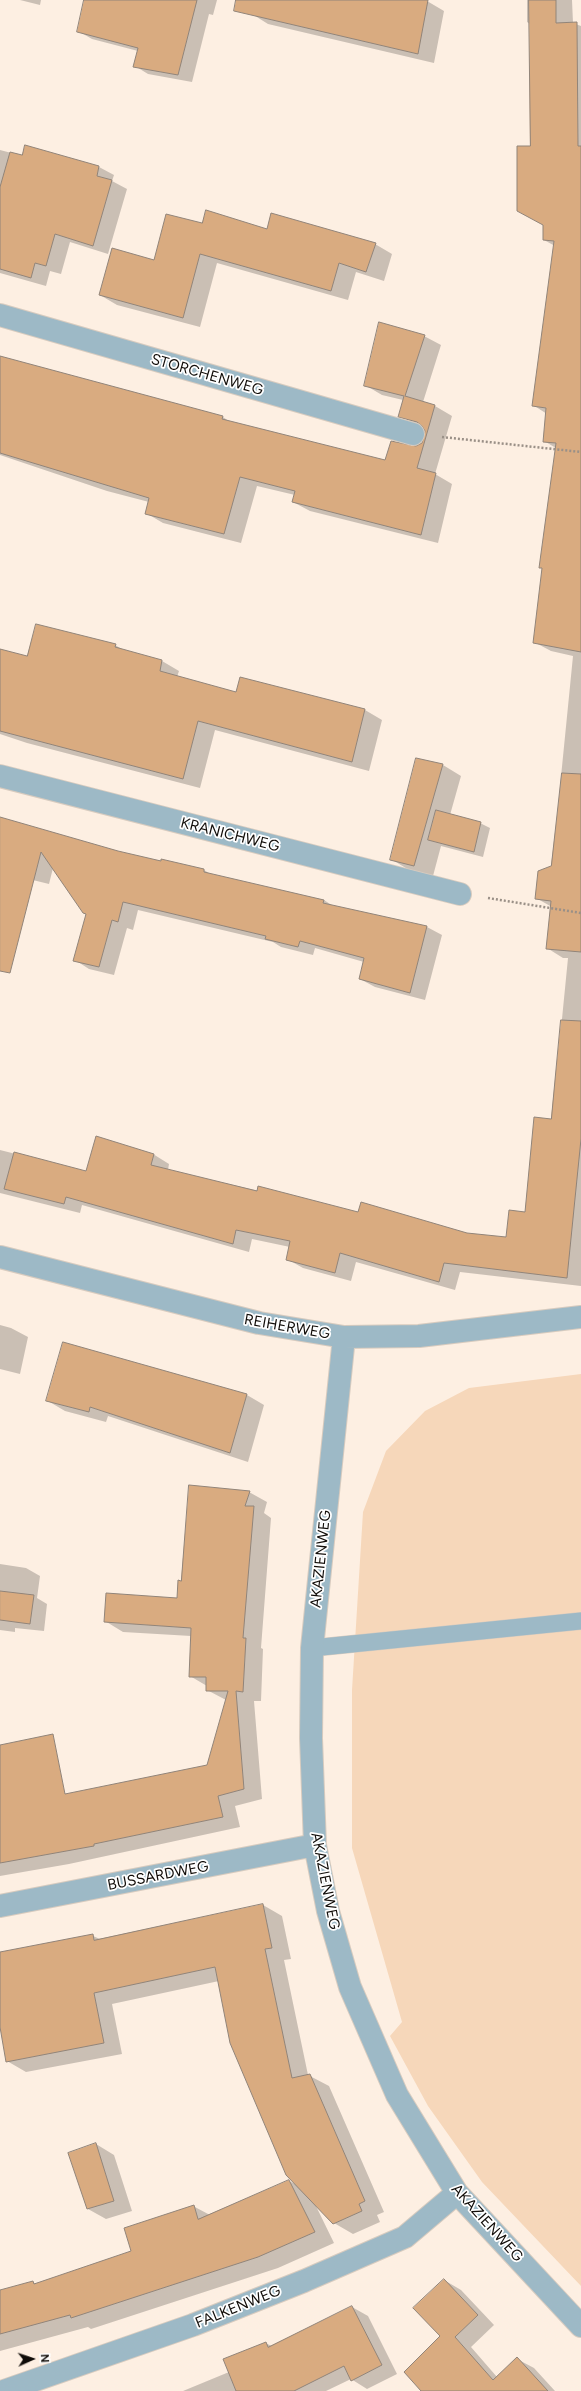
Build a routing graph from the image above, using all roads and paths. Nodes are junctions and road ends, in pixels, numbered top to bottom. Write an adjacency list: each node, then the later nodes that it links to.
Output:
1 (0, 315): 2 (street, STORCHENWEG)
2 (413, 434): 3 (path)
3 (581, 452)
4 (0, 776): 5 (street, KRANICHWEG)
5 (460, 894): 6 (path)
6 (581, 913)
7 (0, 1256): 9 (street, REIHERWEG)
8 (581, 1317): 9 (street, REIHERWEG)
9 (344, 1337): 11 (street, AKAZIENWEG)
10 (581, 1621): 11 (lane)
11 (312, 1648): 12 (street, AKAZIENWEG)
12 (315, 1845): 13 (street, BUSSARDWEG); 14 (street, AKAZIENWEG)
13 (0, 1906)
14 (456, 2193): 15 (street, AKAZIENWEG); 16 (street, FALKENWEG)
15 (581, 2326)
16 (4, 2391)

